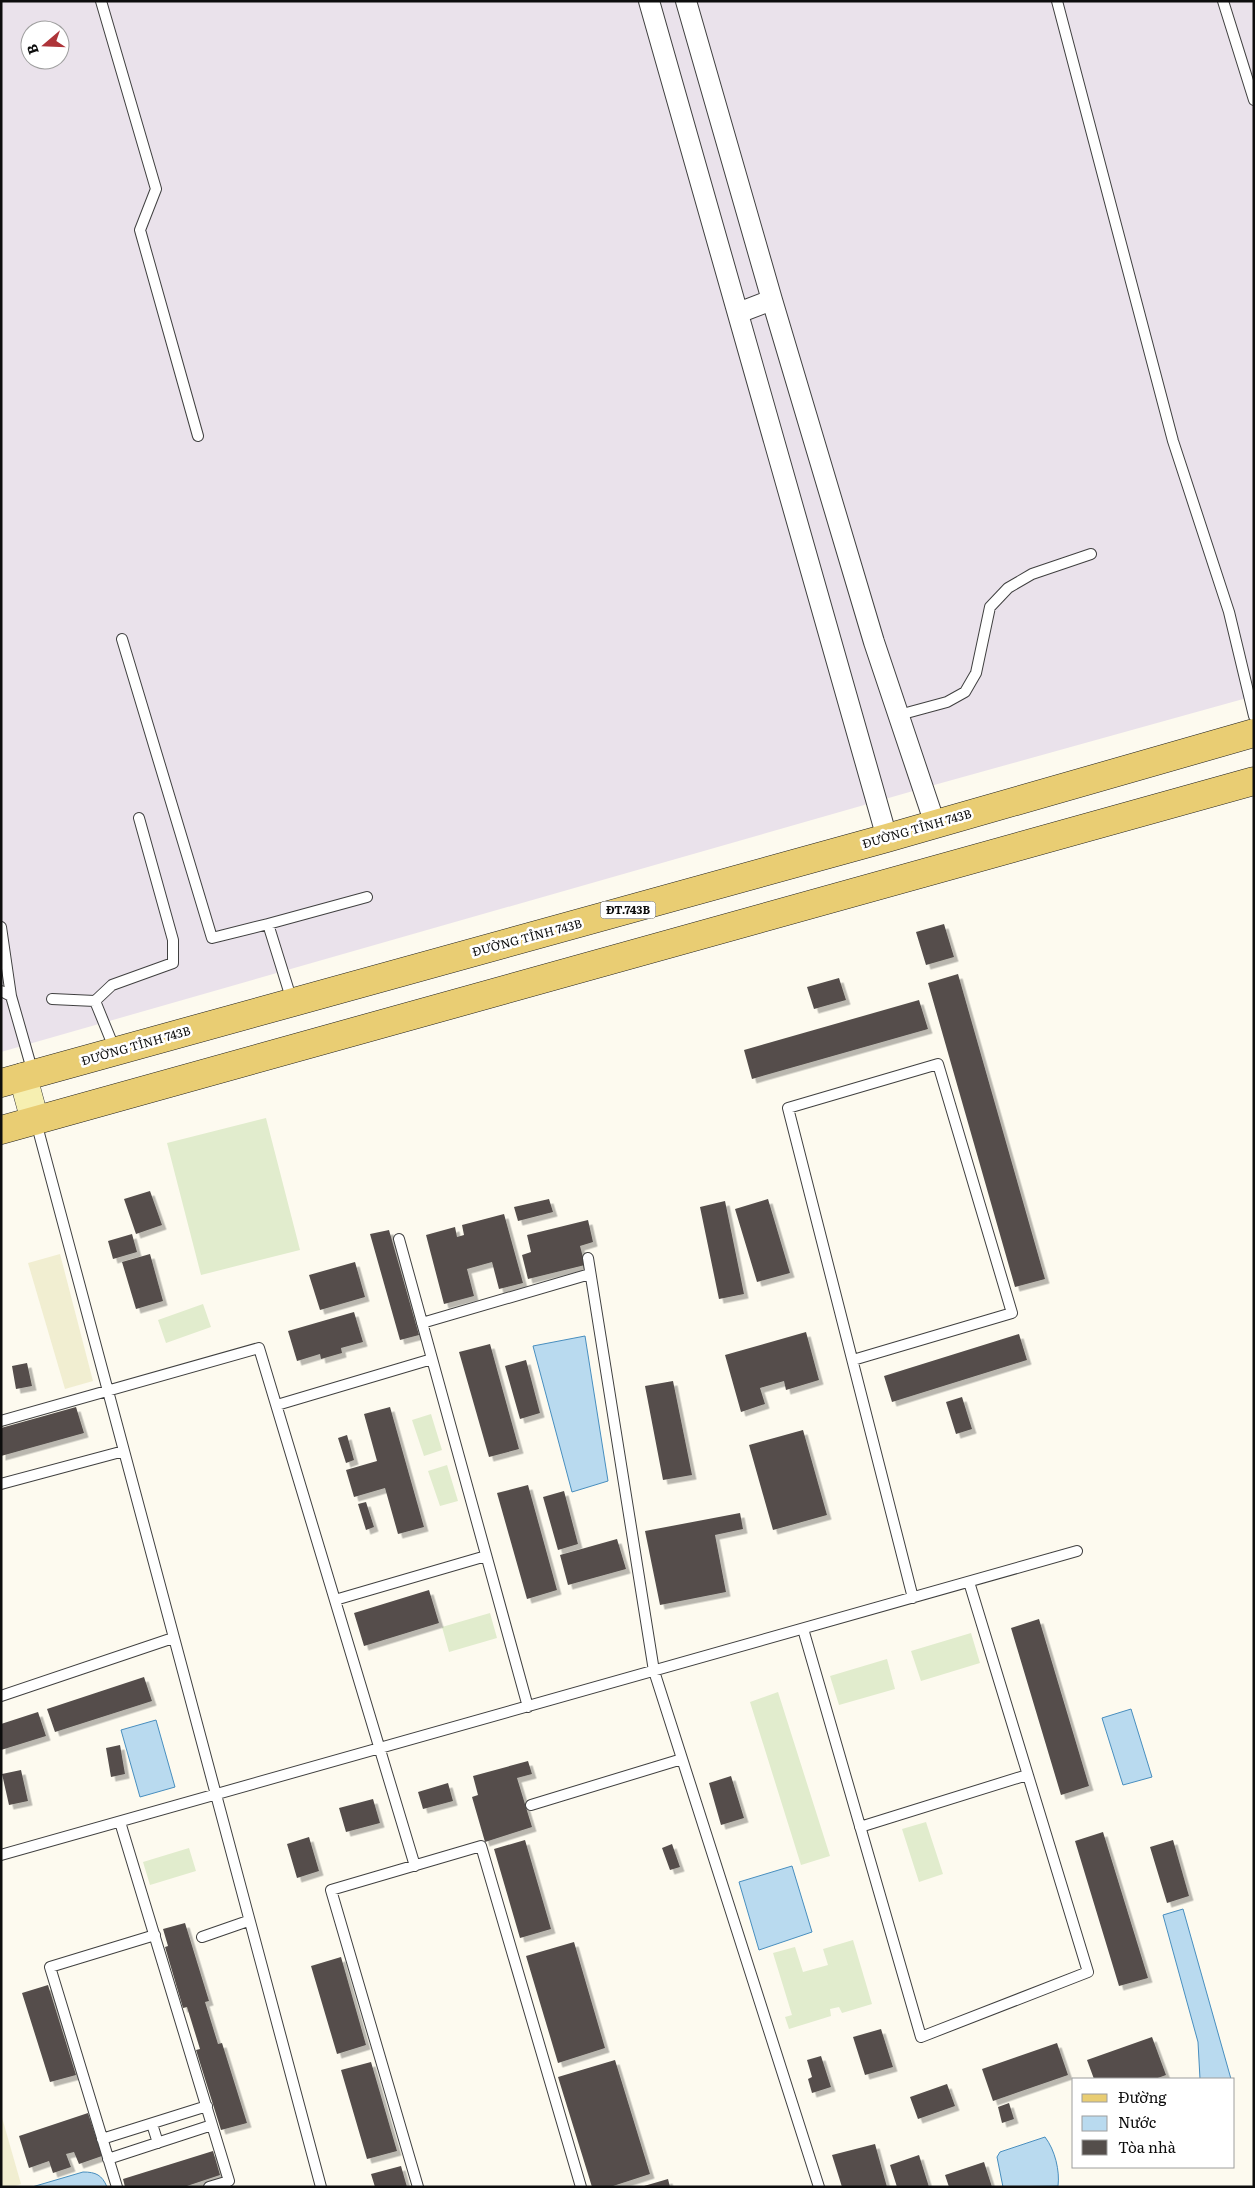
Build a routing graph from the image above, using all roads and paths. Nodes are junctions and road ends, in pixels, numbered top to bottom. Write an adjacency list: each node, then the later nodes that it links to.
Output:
1 (100, 1): 9 (lane)
2 (649, 1): 8 (street)
3 (686, 1): 7 (street)
4 (1057, 1): 13 (lane)
5 (1223, 1): 6 (lane)
6 (1254, 100)
7 (772, 300): 8 (street); 12 (street)
8 (738, 313): 18 (street)
9 (198, 436)
10 (1091, 554): 12 (lane)
11 (122, 638): 20 (lane)
12 (899, 715): 17 (street)
13 (1254, 716)
14 (1254, 733): 17 (main road, ĐƯỜNG TỈNH 743B / ĐT.743B)
15 (1254, 781): 28 (main road)
16 (138, 818): 24 (lane)
17 (935, 824): 18 (main road, ĐƯỜNG TỈNH 743B / ĐT.743B)
18 (887, 838): 25 (main road, ĐƯỜNG TỈNH 743B / ĐT.743B)
19 (368, 897): 20 (lane)
20 (268, 924): 25 (lane)
21 (1, 927): 22 (lane)
22 (6, 993): 27 (lane)
23 (52, 999): 24 (lane)
24 (95, 1001): 26 (lane)
25 (292, 1002): 26 (main road, ĐƯỜNG TỈNH 743B / ĐT.743B)
26 (116, 1051): 27 (main road, ĐƯỜNG TỈNH 743B / ĐT.743B)
27 (19, 1078): 28 (main road)
28 (36, 1121): 29 (main road); 36 (lane)
29 (1, 1130)
30 (399, 1240): 33 (lane)
31 (588, 1258): 32 (lane)
32 (590, 1274): 33 (lane); 48 (lane)
33 (422, 1323): 34 (lane)
34 (432, 1359): 37 (lane); 42 (lane)
35 (853, 1360): 35 (lane); 44 (lane)
36 (108, 1391): 37 (lane); 38 (lane); 39 (lane)
37 (276, 1405): 45 (lane)
38 (1, 1421)
39 (124, 1451): 40 (lane); 47 (lane)
40 (1, 1484)
41 (1077, 1551): 43 (lane)
42 (486, 1556): 45 (lane); 50 (lane)
43 (969, 1582): 44 (lane); 53 (lane)
44 (914, 1598): 46 (lane)
45 (335, 1600): 51 (lane)
46 (804, 1629): 48 (lane); 57 (lane)
47 (173, 1638): 49 (lane); 54 (lane)
48 (654, 1671): 50 (lane); 52 (lane)
49 (1, 1696)
50 (528, 1707): 51 (lane)
51 (380, 1748): 54 (lane); 59 (lane)
52 (682, 1759): 55 (lane); 74 (lane)
53 (1027, 1774): 57 (lane); 57 (lane)
54 (215, 1795): 56 (lane); 60 (lane)
55 (530, 1805)
56 (120, 1822): 58 (lane); 61 (lane)
57 (860, 1826)
58 (1, 1856)
59 (415, 1866): 72 (lane); 73 (lane)
60 (248, 1921): 62 (lane); 71 (lane)
61 (154, 1935): 63 (lane); 66 (lane)
62 (202, 1937)
63 (207, 2106): 64 (lane); 65 (lane)
64 (152, 2124): 66 (lane); 67 (lane)
65 (212, 2125): 67 (lane); 70 (lane)
66 (102, 2140): 68 (lane)
67 (158, 2143): 68 (lane)
68 (108, 2159): 69 (lane)
69 (117, 2187)
70 (209, 2187)
71 (321, 2187)
72 (418, 2187)
73 (581, 2187)
74 (819, 2187)

